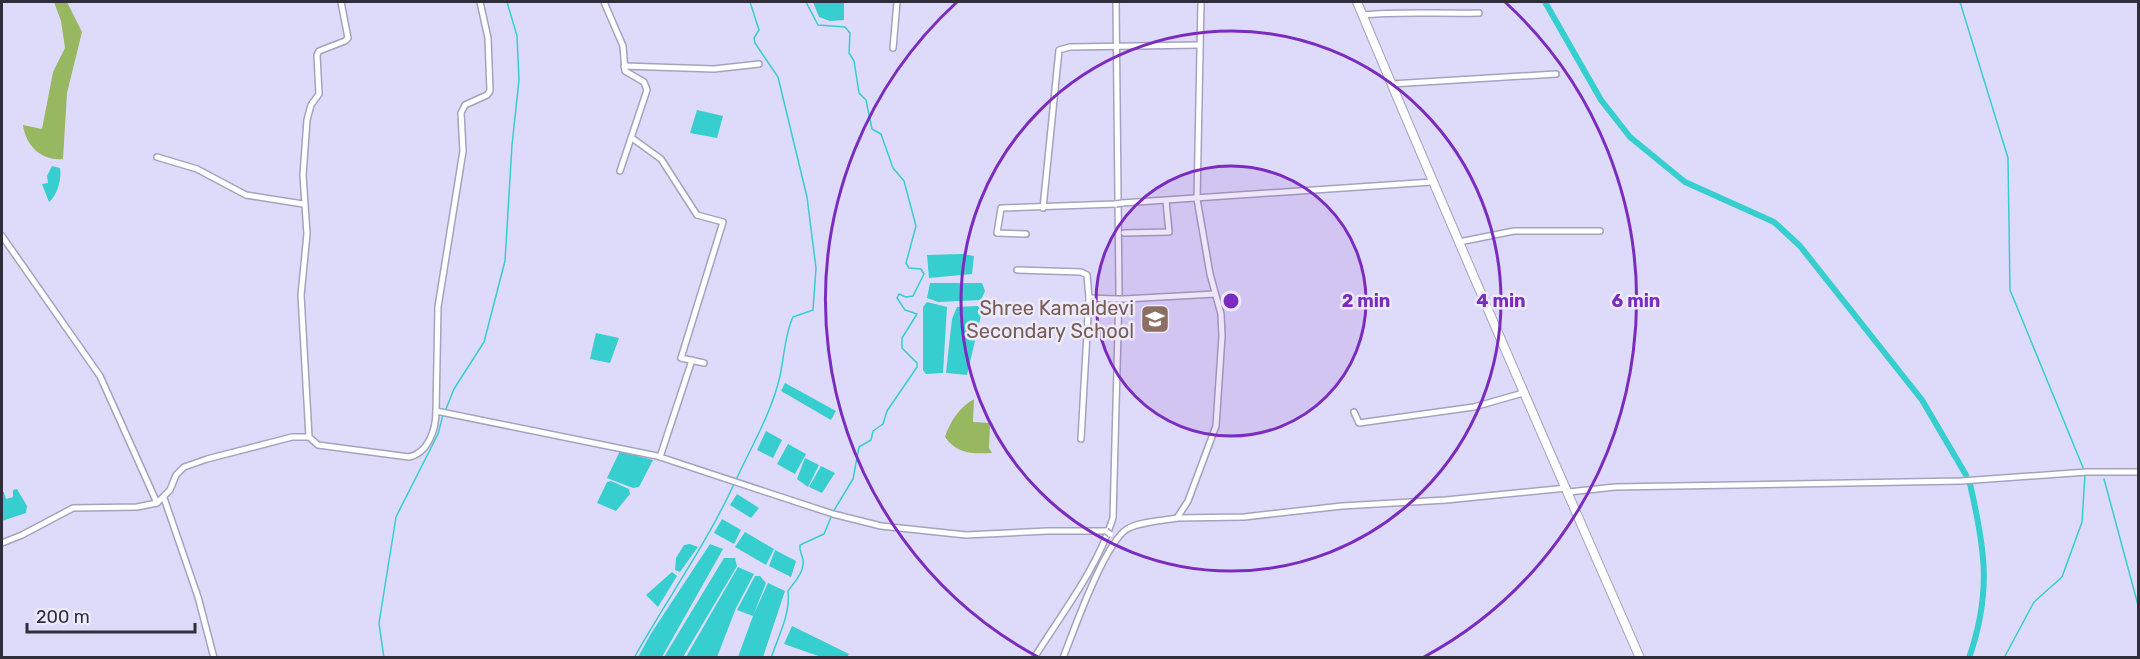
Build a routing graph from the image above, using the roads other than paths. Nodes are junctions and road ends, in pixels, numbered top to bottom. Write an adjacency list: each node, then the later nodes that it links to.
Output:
1 (341, 2): 23 (street)
2 (480, 2): 36 (street)
3 (604, 2): 14 (street)
4 (897, 2): 11 (street)
5 (1116, 2): 12 (street)
6 (1201, 2): 10 (street)
7 (1357, 2): 9 (main road)
8 (1479, 13): 9 (street)
9 (1362, 15): 16 (main road)
10 (1199, 45): 12 (street); 21 (street)
11 (892, 48)
12 (1116, 48): 24 (street); 49 (street)
13 (759, 64): 14 (street)
14 (624, 66): 17 (street)
15 (1556, 74): 16 (street)
16 (1391, 84): 20 (main road)
17 (632, 138): 19 (street); 33 (street)
18 (157, 157): 23 (street)
19 (620, 171)
20 (1432, 182): 21 (street); 29 (main road)
21 (1197, 199): 22 (street); 31 (street)
22 (1166, 201): 24 (street); 26 (street)
23 (303, 204): 38 (street)
24 (1043, 208): 27 (street)
25 (1600, 231): 29 (street)
26 (1124, 233)
27 (1026, 234)
28 (2, 236): 44 (street)
29 (1459, 242): 35 (main road)
30 (1017, 270): 32 (street)
31 (1215, 294): 32 (street, bridge); 45 (street)
32 (1089, 298): 39 (street)
33 (692, 360): 34 (street); 40 (street)
34 (704, 363)
35 (1523, 393): 37 (street); 42 (main road)
36 (436, 411): 38 (street); 40 (street)
37 (1354, 411)
38 (309, 437): 43 (street)
39 (1081, 439)
40 (660, 458): 46 (street)
41 (2139, 472): 42 (street)
42 (1569, 490): 45 (street); 51 (main road)
43 (164, 498): 44 (street); 48 (street)
44 (157, 503): 47 (street)
45 (1177, 518): 46 (street)
46 (1117, 538): 50 (street)
47 (2, 543)
48 (214, 657)
49 (1034, 657)
50 (1063, 657)
51 (1640, 657)

